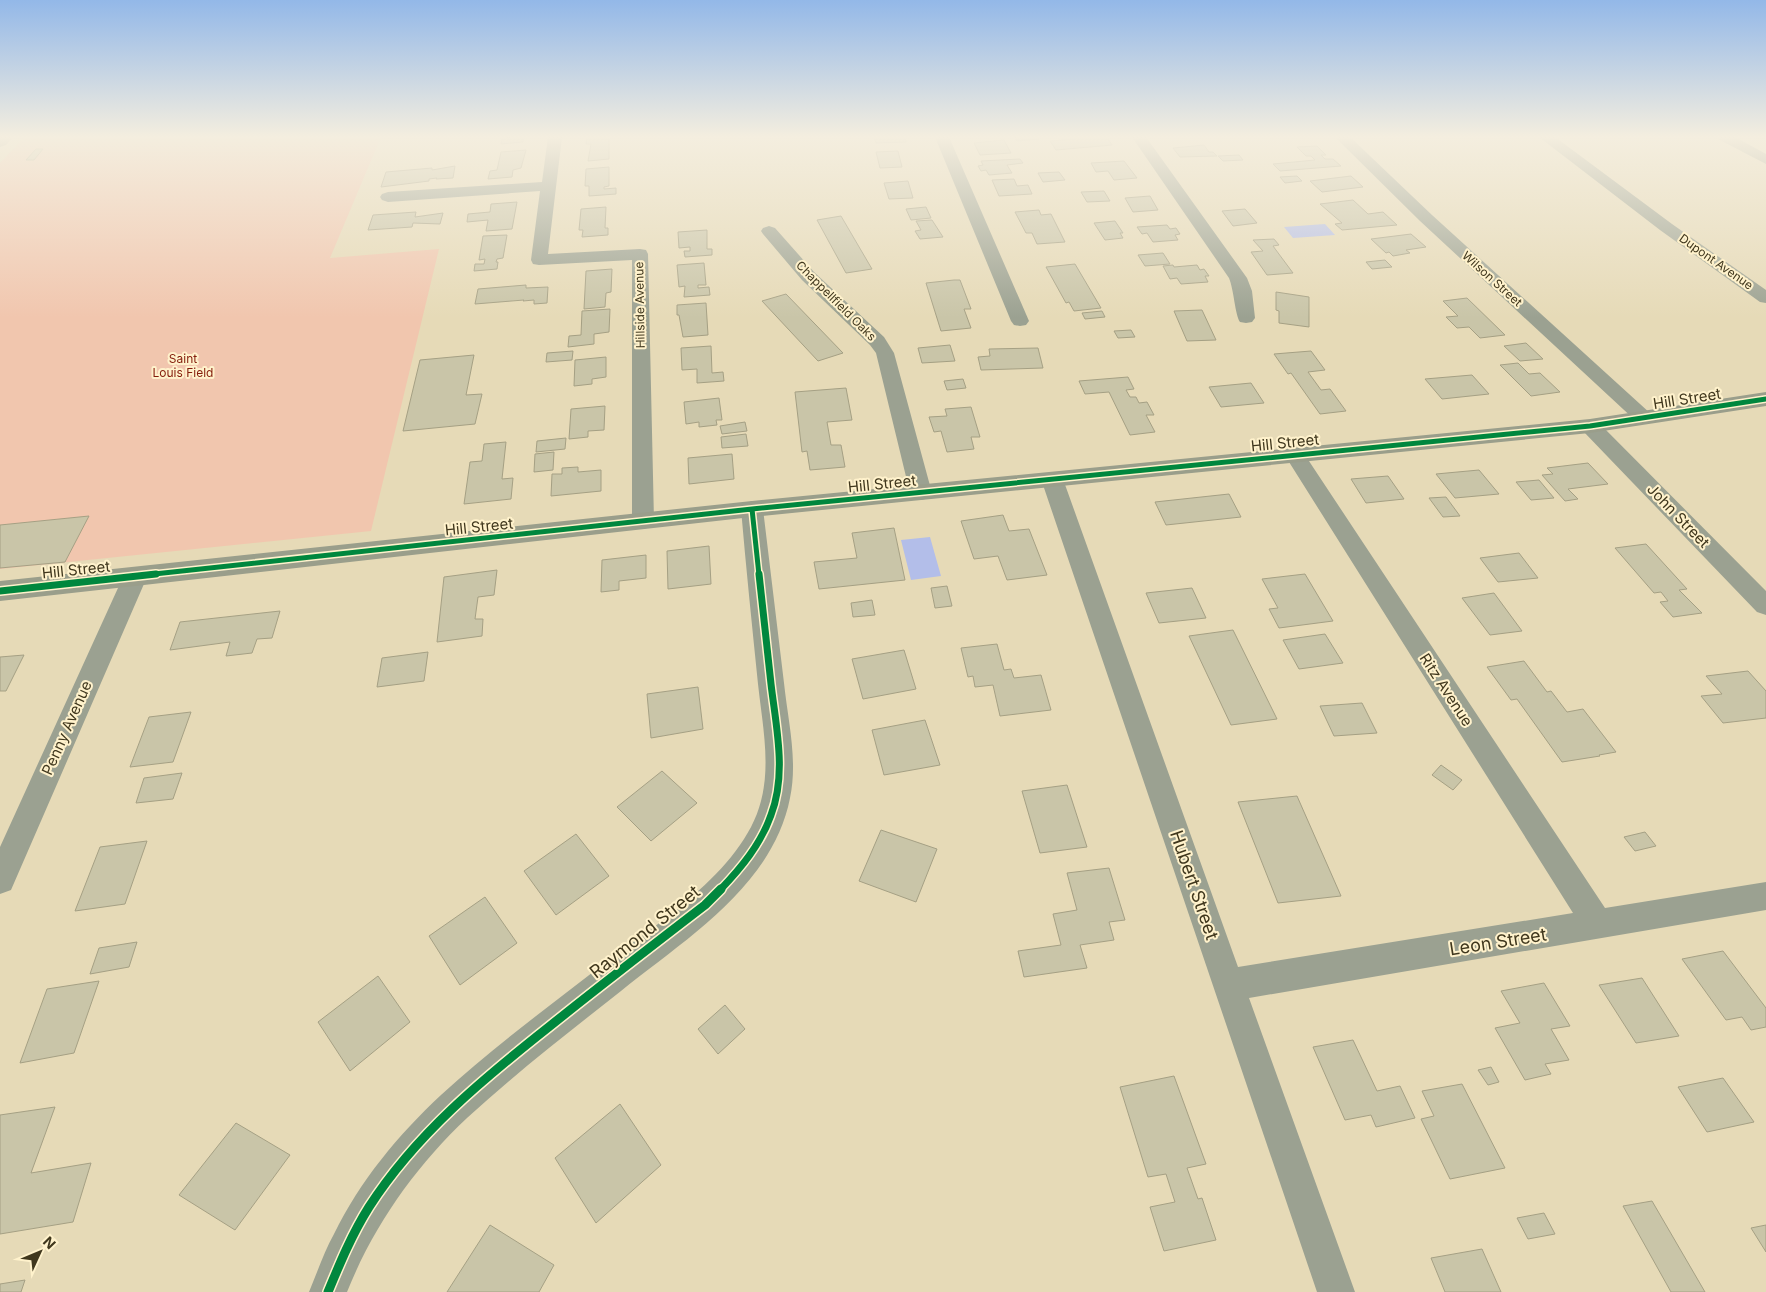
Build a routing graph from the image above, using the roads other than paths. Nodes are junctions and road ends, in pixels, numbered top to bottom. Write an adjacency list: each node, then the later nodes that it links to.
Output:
1 (547, 197): 17 (street, Hillside Avenue)
2 (968, 197): 9 (street)
3 (1181, 197): 8 (street)
4 (1405, 197): 11 (street, Wilson Street)
5 (1626, 197): 7 (street, Dupont Avenue)
6 (769, 231): 15 (street, Chappellfield Oaks)
7 (1766, 298)
8 (1246, 318)
9 (1020, 321)
10 (1766, 399): 11 (street, Hill Street)
11 (1644, 418): 12 (street, Hill Street)
12 (1590, 426): 13 (street, Hill Street); 20 (street, John Street)
13 (1294, 454): 14 (street, Hill Street); 23 (street, Ritz Avenue)
14 (1052, 479): 15 (street, Hill Street); 24 (street, Hubert Street)
15 (920, 493): 16 (street, Hill Street)
16 (752, 509): 17 (street, Hill Street); 25 (street, Raymond Street)
17 (643, 521): 18 (street, Hill Street)
18 (135, 576): 19 (street, Hill Street); 21 (street, Penny Avenue)
19 (0, 591)
20 (1766, 606)
21 (0, 880)
22 (1766, 896): 23 (street, Leon Street)
23 (1598, 925): 24 (street, Leon Street)
24 (1229, 985): 26 (street, Hubert Street)
25 (328, 1292)
26 (1336, 1292)

